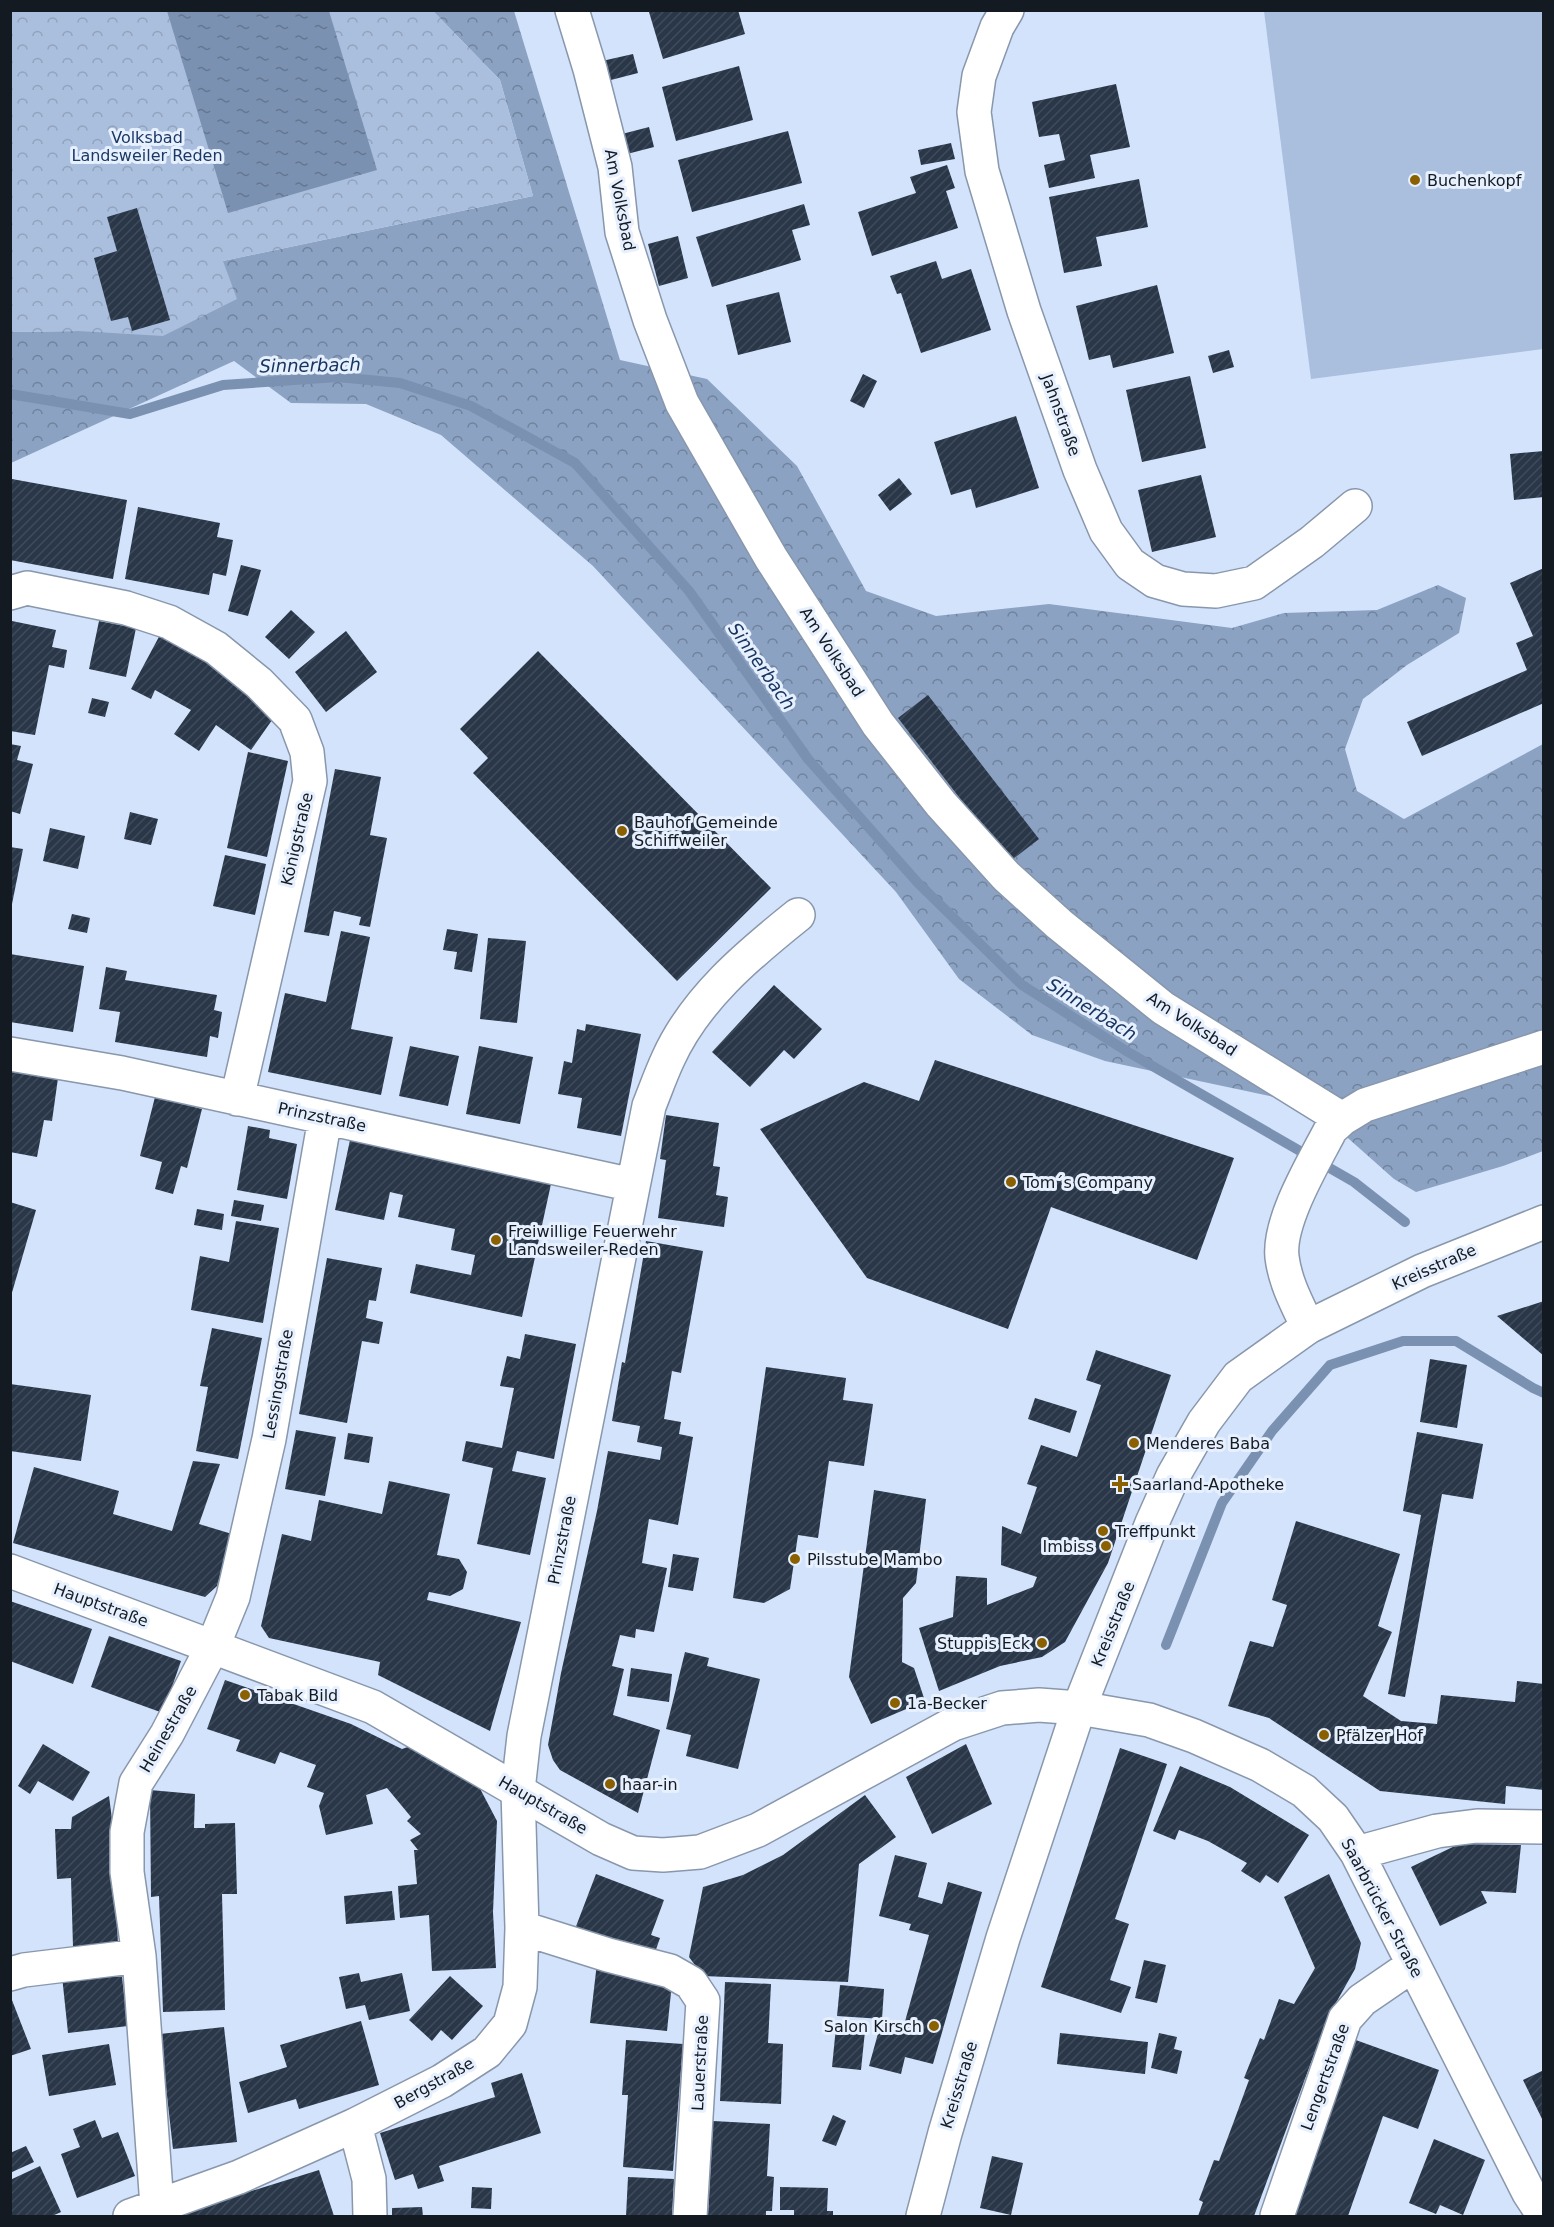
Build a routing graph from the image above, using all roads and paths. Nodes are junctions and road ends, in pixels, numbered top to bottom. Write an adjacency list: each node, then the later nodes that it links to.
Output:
1 (572, 10): 10 (street, Am Volksbad)
2 (1007, 10): 3 (street, Jahnstraße)
3 (1355, 506)
4 (10, 593): 8 (street, Königstraße)
5 (798, 915): 11 (street, Prinzstraße)
6 (1544, 1047): 10 (street)
7 (10, 1054): 8 (street, Prinzstraße)
8 (237, 1099): 9 (street, Prinzstraße)
9 (325, 1118): 11 (street, Prinzstraße); 15 (street, Lessingstraße)
10 (1333, 1131): 13 (street)
11 (633, 1185): 17 (street, Prinzstraße)
12 (1544, 1222): 13 (street, Kreisstraße)
13 (1308, 1327): 16 (street, Kreisstraße)
14 (10, 1570): 15 (street, Hauptstraße)
15 (213, 1646): 17 (street, Hauptstraße); 21 (street, Heinestraße)
16 (1079, 1708): 17 (street, Hauptstraße); 19 (street, Saarbrücker Straße); 29 (street, Kreisstraße)
17 (518, 1790): 20 (street, Bergstraße)
18 (1544, 1827): 19 (street)
19 (1357, 1853): 22 (street, Saarbrücker Straße)
20 (522, 1928): 24 (street, Bergstraße); 28 (street, Lauerstraße)
21 (139, 1956): 23 (street); 25 (street, Heinestraße)
22 (1413, 1965): 26 (street, Saarbrücker Straße); 30 (street, Lengertstraße)
23 (10, 1974)
24 (355, 2125): 25 (street, Bergstraße); 27 (street)
25 (149, 2213)
26 (1544, 2216)
27 (370, 2217)
28 (690, 2217)
29 (923, 2217)
30 (1277, 2217)

